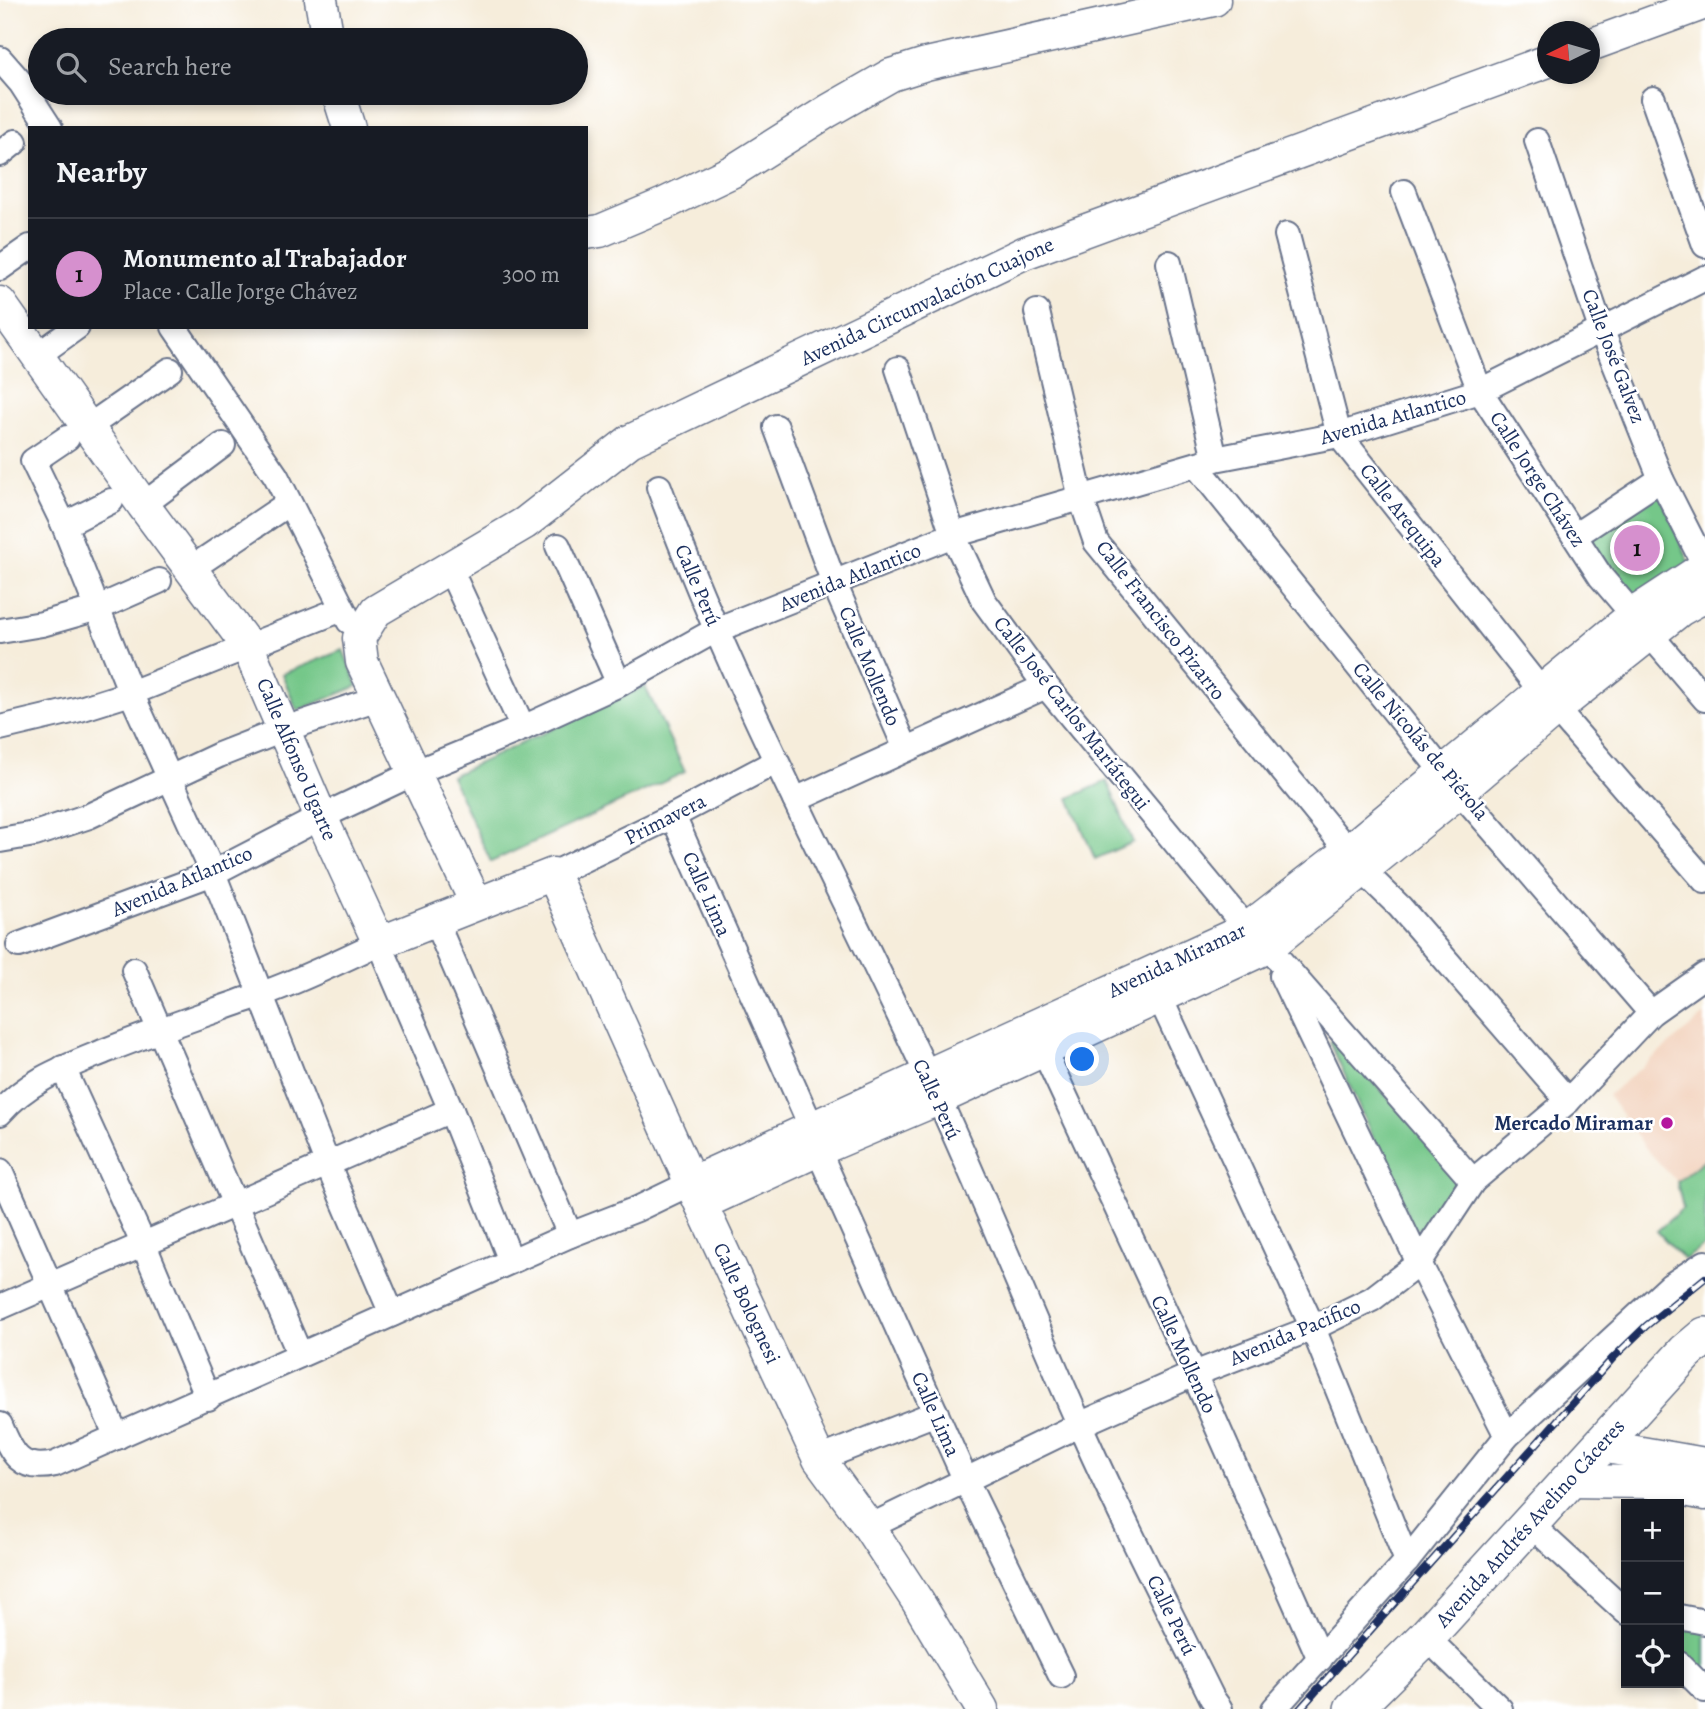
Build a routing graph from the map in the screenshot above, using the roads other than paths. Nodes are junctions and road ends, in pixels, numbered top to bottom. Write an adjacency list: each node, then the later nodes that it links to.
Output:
1 (321, 0): 4 (main road)
2 (1214, 0): 16 (main road)
3 (1705, 3): 5 (main road)
4 (326, 28)
5 (1600, 42)
6 (0, 59): 8 (street)
7 (1537, 65): 49 (main road, Avenida Circunvalación Cuajone)
8 (28, 94)
9 (1653, 99): 18 (street)
10 (35, 105): 12 (street)
11 (342, 105): 13 (main road)
12 (49, 126)
13 (348, 126)
14 (1537, 141): 25 (street, Calle José Galvez)
15 (1404, 192): 31 (street, Calle Jorge Chávez)
16 (588, 233)
17 (1287, 235): 34 (street, Calle Arequipa)
18 (1705, 245)
19 (28, 248): 21 (street)
20 (1168, 262): 36 (street, Calle Nicolás de Piérola)
21 (0, 268)
22 (1705, 278): 25 (street, Avenida Atlantico)
23 (0, 303): 28 (main road, Calle Alfonso Ugarte)
24 (1037, 312): 39 (street, Calle Francisco Pizarro)
25 (1601, 328): 31 (street, Avenida Atlantico); 37 (street, Calle José Galvez)
26 (74, 329): 28 (street)
27 (175, 329): 41 (street)
28 (37, 355): 33 (main road, Calle Alfonso Ugarte)
29 (898, 369): 45 (street, Calle José Carlos Mariátegui)
30 (170, 370): 33 (street)
31 (1480, 391): 34 (street, Avenida Atlantico); 44 (street, Calle Jorge Chávez)
32 (776, 427): 51 (street, Calle Mollendo)
33 (77, 433): 42 (main road, Calle Alfonso Ugarte); 43 (street)
34 (1339, 435): 36 (street, Avenida Atlantico); 65 (street, Calle Arequipa)
35 (223, 445): 42 (street)
36 (1206, 462): 39 (street, Avenida Atlantico); 73 (street, Calle Nicolás de Piérola)
37 (1661, 479): 44 (street); 47 (street, Calle José Galvez)
38 (659, 487): 56 (street, Calle Perú)
39 (1081, 498): 45 (street, Avenida Atlantico); 78 (street, Calle Francisco Pizarro)
40 (111, 501): 43 (street)
41 (289, 503): 48 (street); 54 (street)
42 (144, 505): 48 (main road, Calle Alfonso Ugarte)
43 (64, 526): 53 (street)
44 (1576, 535): 55 (street, Calle Jorge Chávez)
45 (953, 536): 51 (street, Avenida Atlantico); 61 (street, Calle José Carlos Mariátegui)
46 (558, 547): 60 (street)
47 (1705, 567): 55 (main road, Avenida Miramar)
48 (192, 568): 59 (main road, Calle Alfonso Ugarte)
49 (450, 569): 58 (main road, Avenida Circunvalación Cuajone); 67 (street)
50 (159, 581): 53 (street)
51 (834, 583): 56 (street, Avenida Atlantico); 69 (street, Calle Mollendo)
52 (1705, 596): 55 (main road, Avenida Miramar)
53 (98, 608): 57 (street); 62 (street)
54 (341, 609): 58 (street); 59 (street)
55 (1642, 625): 64 (street, Calle Jorge Chávez); 65 (main road, Avenida Miramar)
56 (716, 630): 60 (street, Avenida Atlantico); 70 (street, Calle Perú)
57 (0, 631)
58 (359, 638): 63 (main road)
59 (247, 645): 62 (street); 68 (main road, Calle Alfonso Ugarte)
60 (619, 684): 67 (street, Avenida Atlantico)
61 (1046, 686): 69 (street); 84 (street, Calle José Carlos Mariátegui)
62 (131, 693): 66 (street); 72 (street)
63 (378, 698): 68 (street); 71 (main road)
64 (1705, 699)
65 (1549, 700): 73 (main road, Avenida Miramar); 81 (street, Calle Arequipa)
66 (0, 728)
67 (523, 728): 71 (street, Avenida Atlantico)
68 (285, 729): 72 (street); 76 (main road, Calle Alfonso Ugarte)
69 (906, 749): 74 (street)
70 (775, 762): 74 (street, Calle Perú); 75 (street, Primavera)
71 (416, 772): 76 (street, Avenida Atlantico); 82 (main road)
72 (168, 776): 77 (street); 79 (street)
73 (1452, 781): 78 (main road, Avenida Miramar); 91 (street, Calle Nicolás de Piérola)
74 (795, 800): 95 (street, Calle Perú)
75 (673, 816): 80 (street, Primavera); 99 (street, Calle Lima)
76 (321, 817): 79 (street, Avenida Atlantico); 85 (main road, Calle Alfonso Ugarte)
77 (0, 840)
78 (1355, 860): 84 (main road, Avenida Miramar); 96 (street, Calle Francisco Pizarro)
79 (214, 873): 86 (street, Avenida Atlantico); 89 (street)
80 (552, 874): 82 (main road); 103 (main road, Calle Bolognesi)
81 (1705, 881)
82 (476, 903): 83 (main road)
83 (435, 920): 85 (main road); 105 (street)
84 (1257, 938): 90 (main road, Avenida Miramar); 95 (main road, Avenida Miramar); 102 (street); 108 (street)
85 (379, 943): 89 (street); 97 (street, Calle Alfonso Ugarte)
86 (19, 944)
87 (134, 970): 92 (street)
88 (1705, 975): 91 (street, Avenida Pacifico)
89 (260, 995): 92 (street); 100 (street)
90 (1160, 998): 93 (main road, Avenida Miramar); 113 (street)
91 (1651, 1013): 96 (street, Avenida Pacifico)
92 (158, 1030): 94 (street); 104 (street)
93 (1044, 1051): 95 (main road, Avenida Miramar); 117 (street, Calle Mollendo)
94 (63, 1068): 98 (street); 106 (street)
95 (932, 1087): 99 (main road, Avenida Miramar); 121 (street, Calle Perú)
96 (1568, 1101): 102 (street, Avenida Pacifico)
97 (451, 1110): 100 (street); 107 (street, Calle Alfonso Ugarte)
98 (0, 1112)
99 (814, 1138): 103 (main road, Avenida Miramar); 119 (street, Calle Lima)
100 (327, 1163): 104 (street); 112 (street)
101 (0, 1171): 110 (street)
102 (1473, 1181): 108 (street, Avenida Pacifico)
103 (696, 1194): 105 (street); 125 (main road, Calle Bolognesi)
104 (234, 1204): 106 (street); 116 (street)
105 (570, 1235): 107 (street)
106 (143, 1243): 110 (street); 118 (street)
107 (511, 1261): 112 (street)
108 (1419, 1263): 113 (street, Avenida Pacifico); 122 (street)
109 (1705, 1263): 122 (street)
110 (50, 1285): 111 (street); 123 (street)
111 (0, 1307)
112 (393, 1314): 116 (street)
113 (1312, 1328): 117 (street, Avenida Pacifico); 132 (street)
114 (1705, 1336): 124 (highway, Avenida Andrés Avelino Cáceres)
115 (1705, 1352): 124 (highway, Avenida Andrés Avelino Cáceres)
116 (300, 1355): 118 (street)
117 (1194, 1374): 121 (street, Avenida Pacifico); 137 (street, Calle Mollendo)
118 (208, 1398): 123 (street)
119 (936, 1413): 125 (street); 127 (street, Calle Lima)
120 (0, 1425): 123 (street)
121 (1079, 1425): 127 (street, Avenida Pacifico); 142 (street, Calle Perú)
122 (1507, 1436): 132 (street)
123 (117, 1437)
124 (1613, 1447): 126 (main road); 128 (highway, Avenida Andrés Avelino Cáceres)
125 (819, 1460): 130 (main road, Calle Bolognesi)
126 (1705, 1464)
127 (966, 1481): 130 (street, Avenida Pacifico); 139 (street, Calle Lima)
128 (1582, 1482): 129 (main road); 131 (highway, Avenida Andrés Avelino Cáceres)
129 (1705, 1494)
130 (869, 1527): 141 (main road, Calle Bolognesi)
131 (1539, 1531): 133 (street); 136 (highway, Avenida Andrés Avelino Cáceres)
132 (1407, 1561): 137 (street)
133 (1621, 1605)
134 (1684, 1618): 135 (street)
135 (1705, 1622)
136 (1435, 1646): 144 (highway, Avenida Andrés Avelino Cáceres); 145 (highway, Avenida Andrés Avelino Cáceres); 146 (street)
137 (1321, 1659): 143 (street)
138 (1684, 1669): 140 (street)
139 (1061, 1676)
140 (1705, 1690)
141 (982, 1709)
142 (1220, 1709)
143 (1274, 1709)
144 (1353, 1709)
145 (1387, 1709)
146 (1500, 1709)

